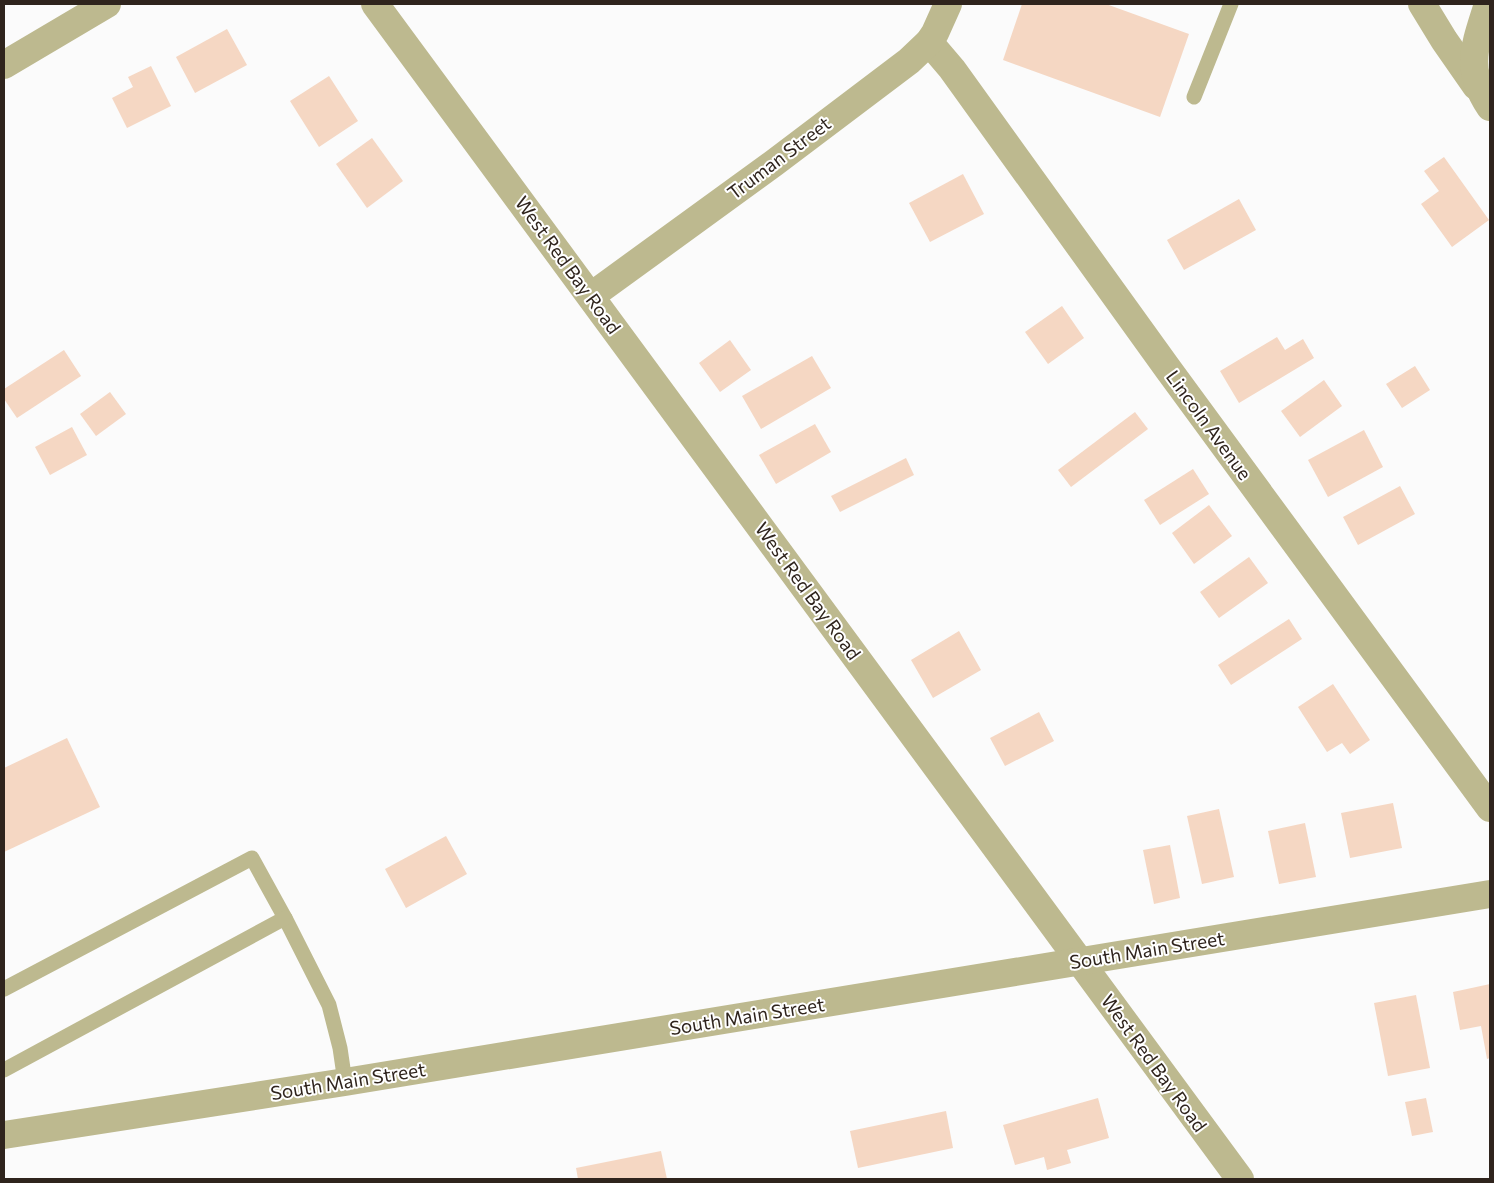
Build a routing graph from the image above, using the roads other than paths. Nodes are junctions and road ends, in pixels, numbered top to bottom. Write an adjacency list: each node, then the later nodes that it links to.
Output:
1 (107, 4): 8 (street)
2 (376, 4): 11 (street, West Red Bay Road)
3 (948, 4): 7 (street, Truman Street)
4 (1231, 4): 9 (lane)
5 (1422, 4): 10 (street)
6 (1488, 4): 10 (street)
7 (929, 42): 11 (street, Truman Street); 12 (street, Lincoln Avenue)
8 (4, 65)
9 (1194, 97)
10 (1485, 100)
11 (590, 296): 15 (street, West Red Bay Road)
12 (1490, 808)
13 (1490, 894): 15 (street, South Main Street)
14 (285, 918): 16 (lane); 17 (lane); 18 (lane)
15 (1080, 962): 18 (street, South Main Street); 20 (street, West Red Bay Road)
16 (4, 989)
17 (4, 1070)
18 (344, 1082): 19 (street, South Main Street)
19 (4, 1135)
20 (1240, 1179)

